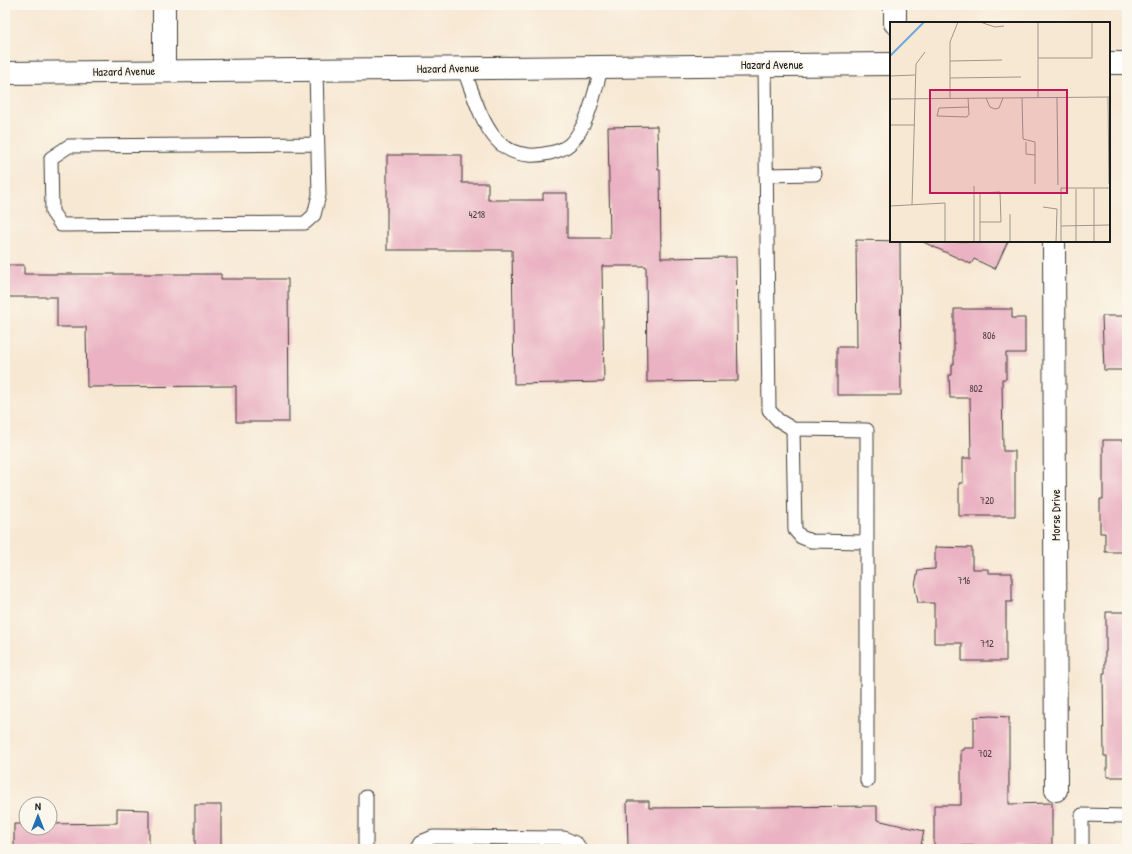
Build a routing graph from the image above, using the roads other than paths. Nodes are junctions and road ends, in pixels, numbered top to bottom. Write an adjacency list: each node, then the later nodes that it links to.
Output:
1 (164, 5): 10 (street)
2 (895, 5): 3 (street)
3 (895, 22)
4 (1110, 63): 5 (street)
5 (1127, 63)
6 (764, 64): 7 (street, Hazard Avenue); 8 (street, Hazard Avenue); 15 (lane)
7 (890, 64)
8 (602, 66): 9 (street, Hazard Avenue); 9 (lane)
9 (463, 68): 11 (street, Hazard Avenue)
10 (164, 70): 11 (street, Hazard Avenue); 12 (street, Hazard Avenue)
11 (316, 70): 13 (lane)
12 (5, 73)
13 (317, 144): 13 (lane)
14 (815, 174): 15 (lane)
15 (766, 175): 17 (lane)
16 (1054, 242): 20 (street, Morse Drive)
17 (793, 429): 18 (lane); 18 (lane)
18 (866, 542): 19 (lane)
19 (867, 781)
20 (1056, 790)
21 (366, 797): 23 (lane)
22 (1127, 816): 26 (lane)
23 (366, 849)
24 (417, 849): 25 (lane)
25 (580, 849)
26 (1082, 849)

